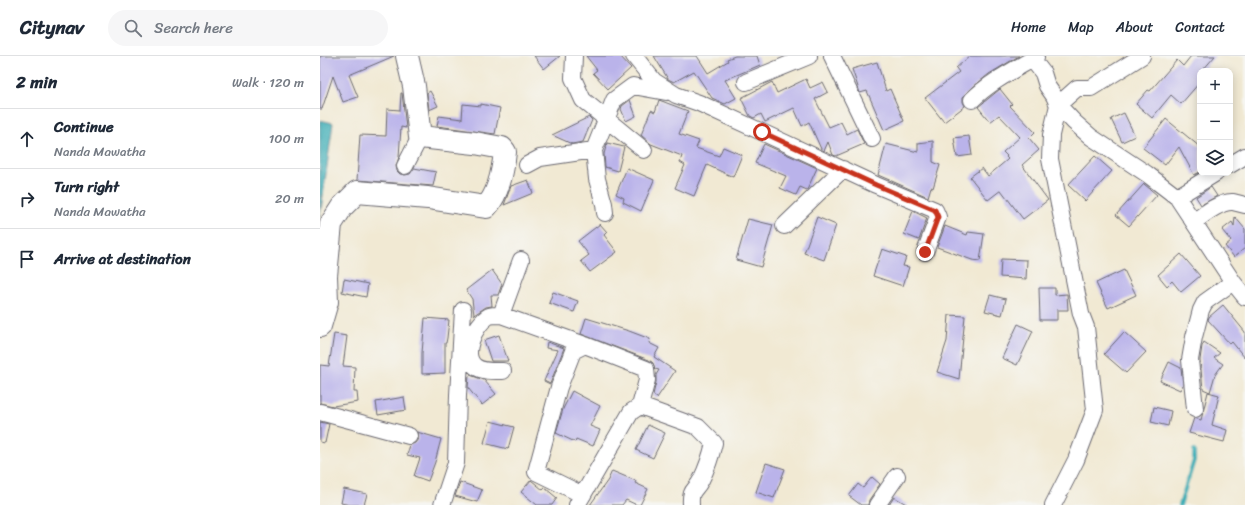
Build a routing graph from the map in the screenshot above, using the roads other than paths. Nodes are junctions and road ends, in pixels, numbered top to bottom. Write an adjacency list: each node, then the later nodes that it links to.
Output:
1 (407, 56): 13 (street)
2 (574, 56): 12 (street)
3 (634, 56): 9 (street)
4 (809, 56): 8 (street)
5 (832, 56): 14 (street)
6 (1142, 56): 11 (street)
7 (1036, 57): 10 (street); 11 (street)
8 (746, 82)
9 (672, 93): 12 (street); 21 (street)
10 (972, 100)
11 (1058, 105): 23 (street); 46 (street)
12 (606, 120): 15 (street); 16 (street)
13 (420, 138): 20 (street); 34 (street)
14 (872, 139)
15 (594, 150): 19 (street); 25 (street)
16 (644, 150)
17 (1245, 156): 18 (street)
18 (1233, 163)
19 (527, 165)
20 (405, 166)
21 (843, 169): 27 (street); 28 (street)
22 (1211, 176): 23 (street)
23 (1177, 197): 26 (street)
24 (1245, 205): 26 (street)
25 (605, 213)
26 (1194, 222): 30 (street)
27 (784, 226)
28 (925, 252)
29 (521, 260): 33 (street)
30 (1233, 282): 31 (street); 38 (street)
31 (1245, 297)
32 (463, 310): 43 (street)
33 (501, 315): 35 (street); 36 (street)
34 (320, 326)
35 (585, 345): 37 (street); 42 (street)
36 (503, 371)
37 (640, 406): 42 (street); 44 (street)
38 (1195, 409)
39 (320, 412): 40 (street)
40 (409, 436)
41 (897, 476): 45 (street)
42 (580, 500)
43 (442, 505)
44 (691, 505)
45 (877, 505)
46 (1053, 505)

